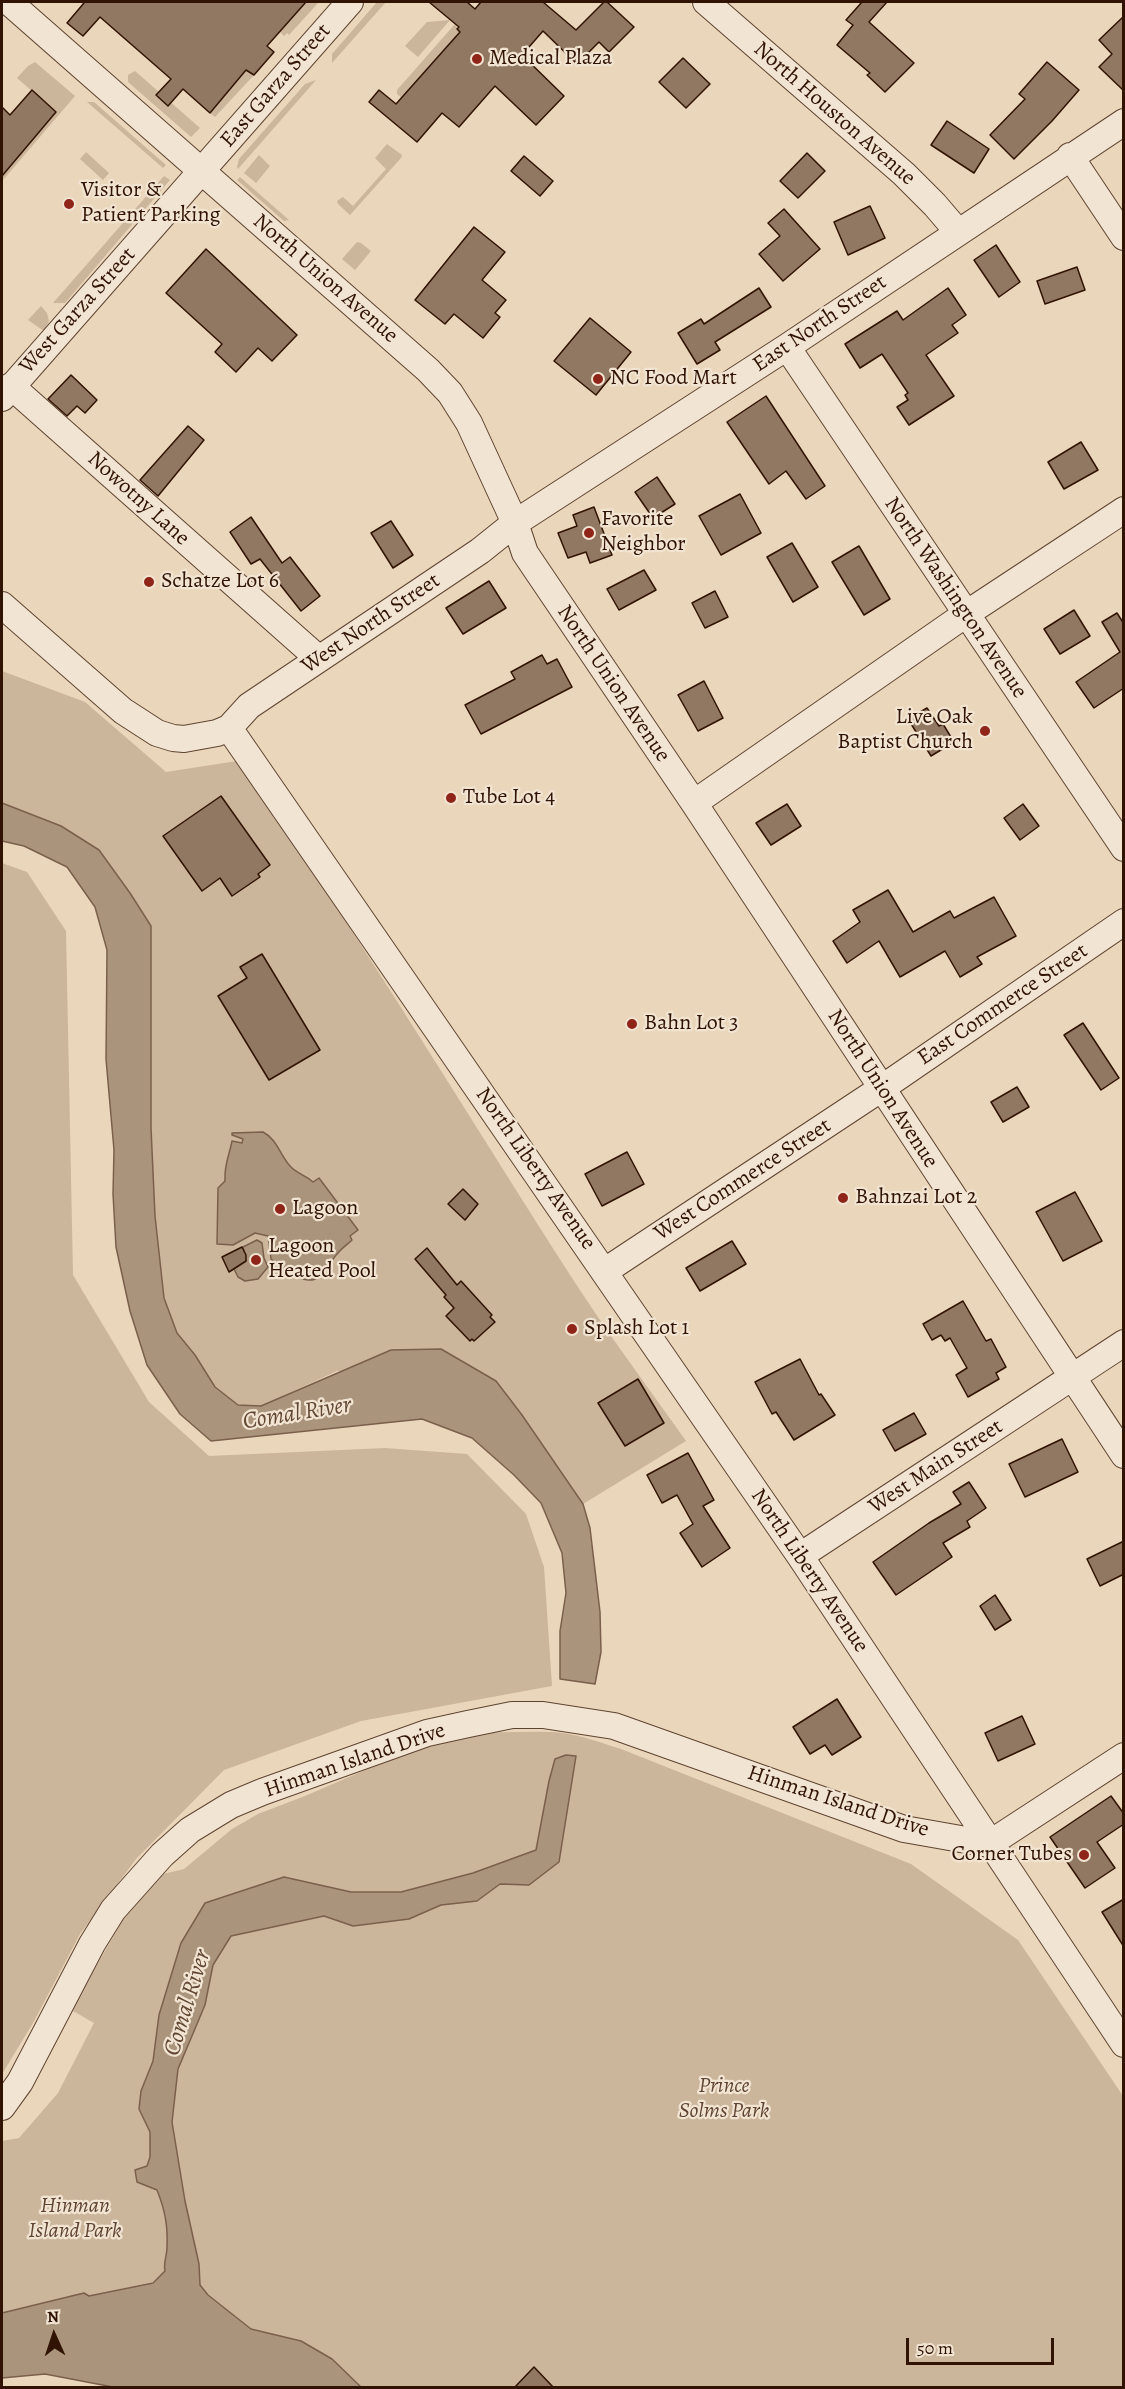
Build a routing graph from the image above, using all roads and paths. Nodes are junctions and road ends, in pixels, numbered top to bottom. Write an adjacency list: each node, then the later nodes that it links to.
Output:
1 (9, 2): 6 (street, North Union Avenue)
2 (350, 2): 6 (street, East Garza Street)
3 (706, 2): 7 (street, North Houston Avenue)
4 (1124, 122): 5 (street, East North Street)
5 (1070, 156): 7 (street, East North Street); 8 (street)
6 (202, 171): 10 (street, West Garza Street); 12 (street, North Union Avenue)
7 (958, 232): 9 (street, East North Street)
8 (1124, 237)
9 (787, 347): 12 (street, East North Street); 14 (street, North Washington Avenue)
10 (6, 392): 15 (street, Nowotny Lane)
11 (1124, 510): 14 (street)
12 (515, 523): 15 (street, West North Street); 17 (street, North Union Avenue)
13 (2, 605): 16 (street)
14 (966, 614): 17 (street); 18 (street, North Washington Avenue)
15 (319, 659): 16 (street, West North Street)
16 (229, 728): 21 (street, North Liberty Avenue)
17 (694, 804): 20 (street, North Union Avenue)
18 (1124, 848)
19 (1124, 922): 20 (street, East Commerce Street)
20 (882, 1088): 21 (street, West Commerce Street); 23 (street, North Union Avenue)
21 (605, 1271): 25 (street, North Liberty Avenue)
22 (1124, 1343): 23 (street, West Main Street)
23 (1071, 1378): 24 (street, North Union Avenue); 25 (street, West Main Street)
24 (1124, 1455)
25 (800, 1556): 27 (street, North Liberty Avenue)
26 (1124, 1756): 27 (street)
27 (989, 1845): 28 (street, North Liberty Avenue); 29 (street, Hinman Island Drive)
28 (1124, 2044)
29 (2, 2107)

